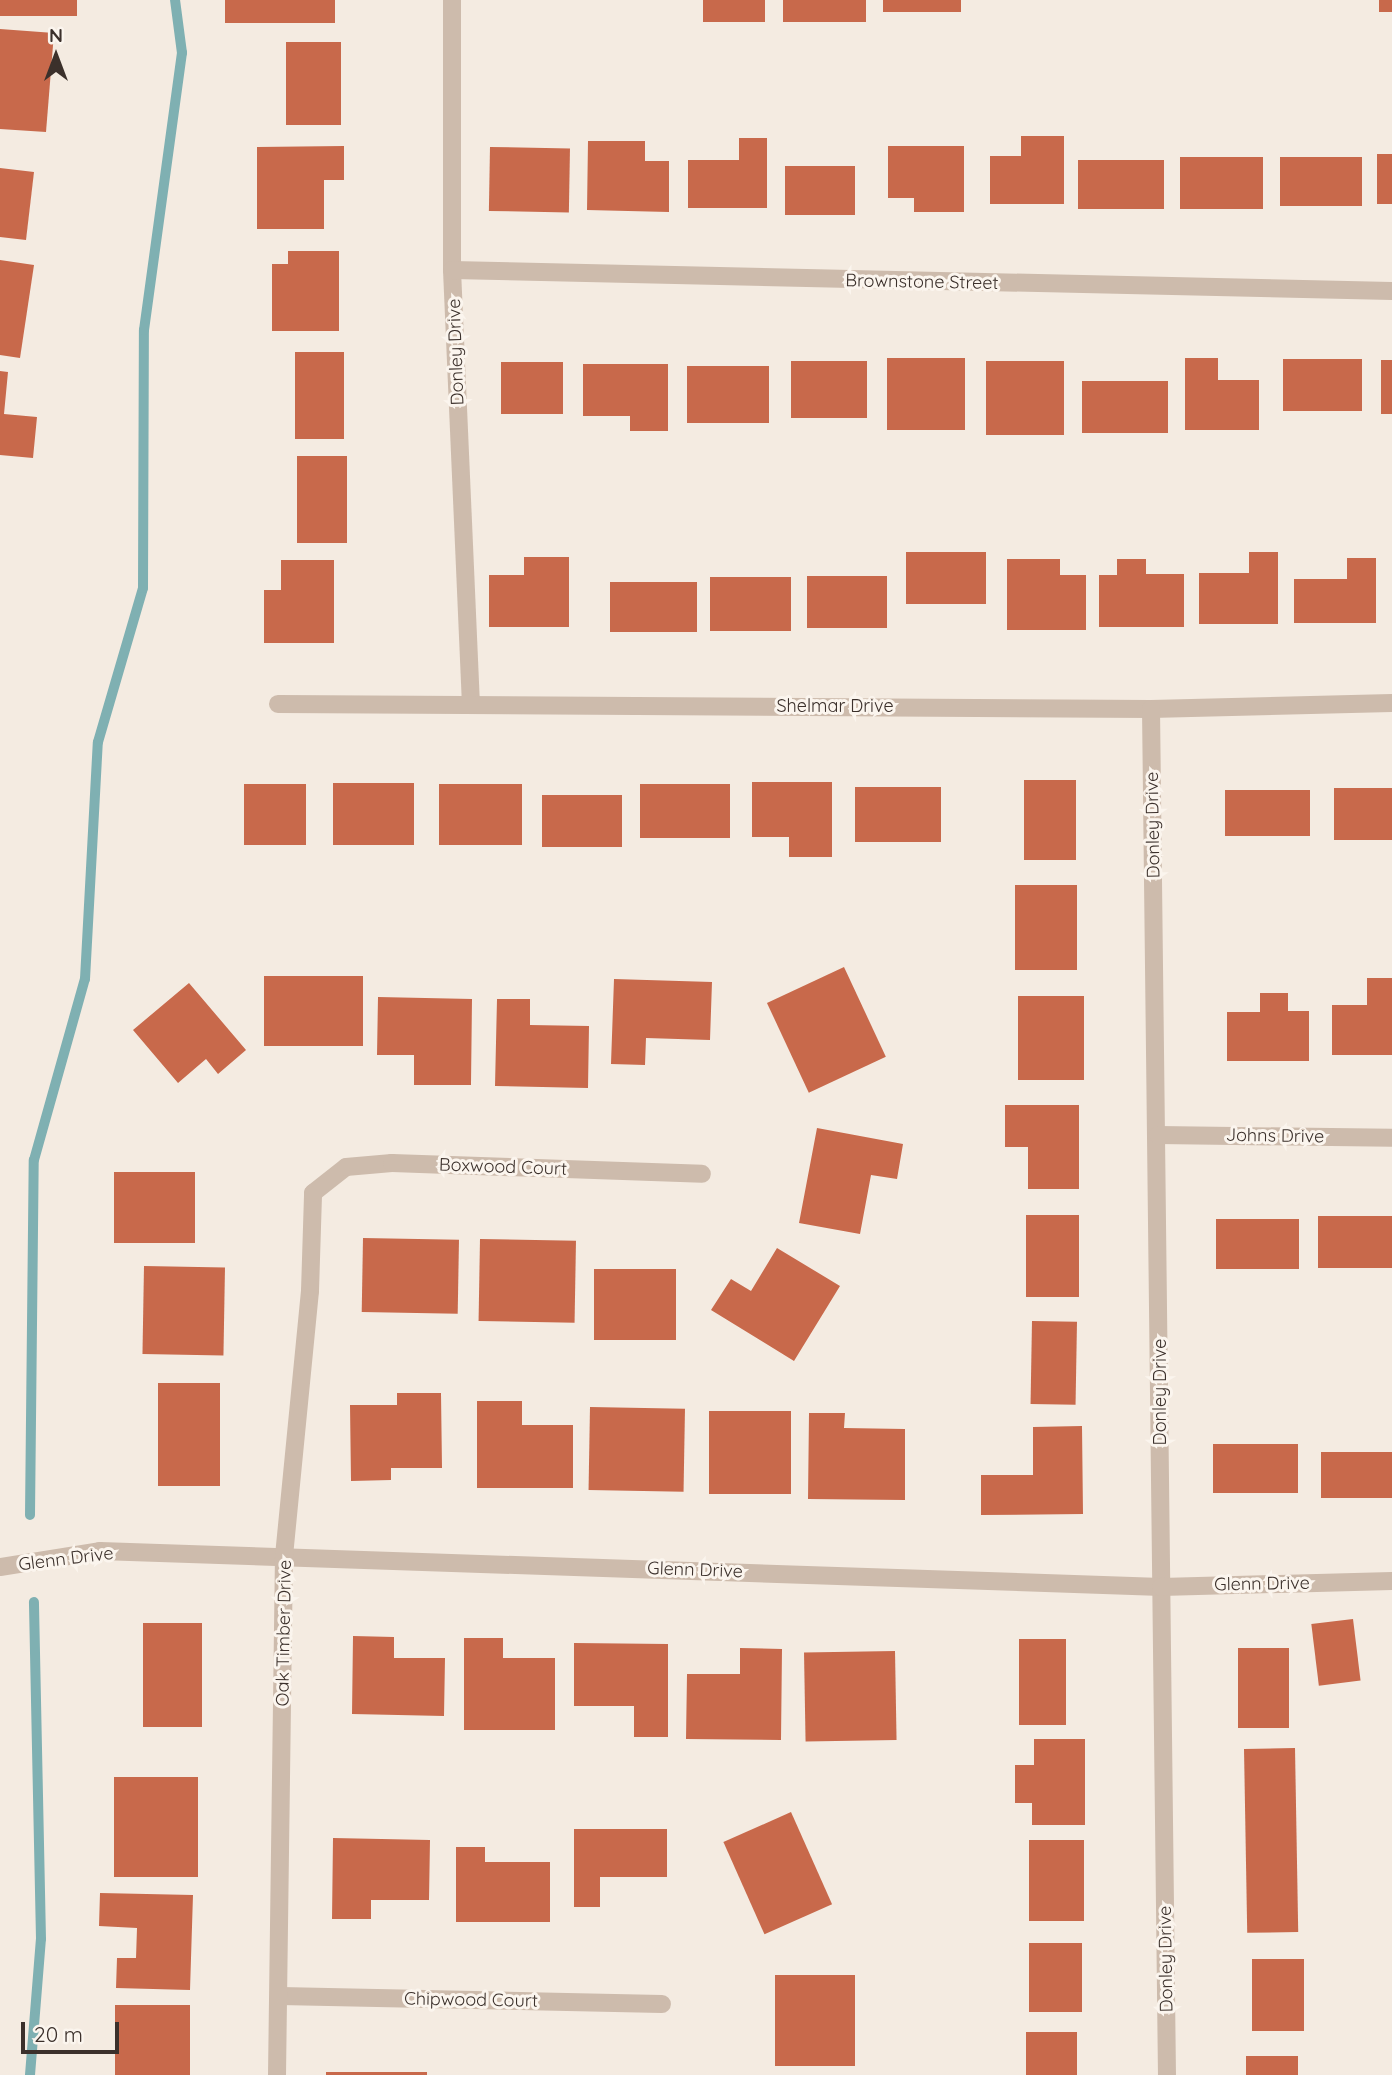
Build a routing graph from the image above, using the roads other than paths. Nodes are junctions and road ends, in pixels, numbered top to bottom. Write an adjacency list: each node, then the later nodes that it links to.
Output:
1 (452, 0): 2 (street, Donley Drive)
2 (452, 270): 3 (street, Brownstone Street); 6 (street, Donley Drive)
3 (1392, 291)
4 (1392, 703): 7 (street, Shelmar Drive)
5 (278, 704): 6 (street, Shelmar Drive)
6 (471, 704): 7 (street, Shelmar Drive)
7 (1151, 709): 8 (street, Donley Drive)
8 (1158, 1135): 9 (street, Johns Drive); 15 (street, Donley Drive)
9 (1392, 1138)
10 (702, 1174): 11 (street, Boxwood Court)
11 (313, 1193): 12 (street, Oak Timber Drive)
12 (284, 1556): 13 (street, Glenn Drive); 15 (street, Glenn Drive); 16 (street, Oak Timber Drive)
13 (0, 1567)
14 (1392, 1581): 15 (street, Glenn Drive)
15 (1161, 1587): 19 (street, Donley Drive)
16 (280, 1996): 17 (street, Chipwood Court); 18 (street, Oak Timber Drive)
17 (662, 2004)
18 (277, 2075)
19 (1167, 2075)

